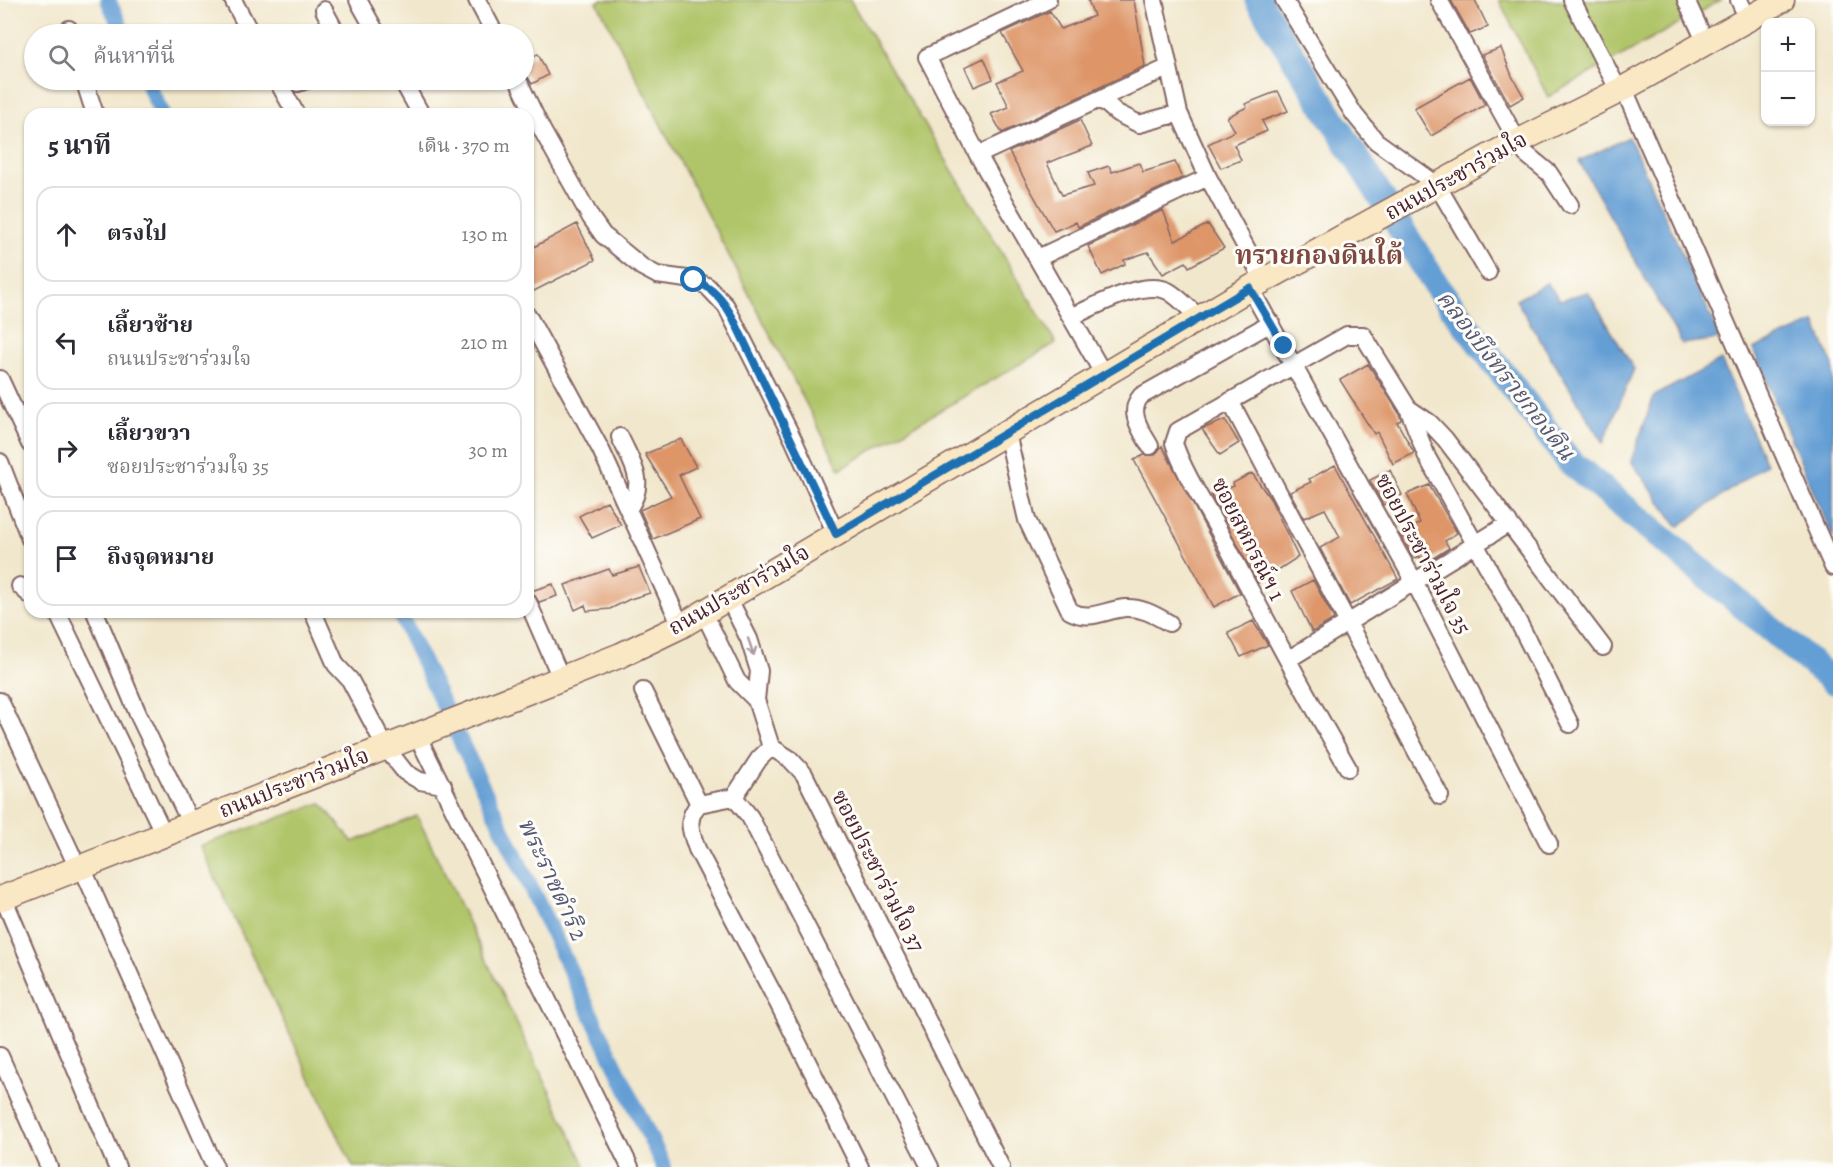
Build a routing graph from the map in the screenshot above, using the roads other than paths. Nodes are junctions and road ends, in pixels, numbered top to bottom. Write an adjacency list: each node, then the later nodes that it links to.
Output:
1 (233, 0): 13 (street)
2 (358, 0): 15 (street)
3 (477, 0): 16 (street)
4 (1048, 0): 32 (street)
5 (1154, 0): 18 (street, ซอยประชาร่วมใจ 35)
6 (1284, 0): 34 (street)
7 (1439, 0): 31 (street)
8 (1572, 0): 23 (street)
9 (1686, 0): 17 (street)
10 (1782, 0): 11 (main road, ถนนประชาร่วมใจ)
11 (1743, 9): 17 (main road, ถนนประชาร่วมใจ)
12 (324, 10): 14 (street)
13 (246, 24)
14 (332, 24)
15 (371, 24)
16 (490, 24)
17 (1706, 43): 23 (main road, ถนนประชาร่วมใจ)
18 (1167, 68): 24 (street); 30 (street, ซอยประชาร่วมใจ 35)
19 (87, 90): 25 (street)
20 (283, 90): 26 (street)
21 (408, 90): 27 (street)
22 (523, 90): 28 (street)
23 (1622, 90): 31 (main road, ถนนประชาร่วมใจ); 58 (street)
24 (1101, 99): 30 (street); 32 (street)
25 (93, 108)
26 (293, 108)
27 (418, 108)
28 (531, 108)
29 (534, 113): 56 (street)
30 (1179, 113): 33 (street, ซอยประชาร่วมใจ 35)
31 (1518, 142): 34 (main road, ถนนประชาร่วมใจ); 35 (street)
32 (978, 155): 36 (street)
33 (1208, 177): 36 (street); 38 (street, ซอยประชาร่วมใจ 35)
34 (1437, 185): 37 (street); 38 (main road, ถนนประชาร่วมใจ)
35 (1570, 205)
36 (1038, 258): 39 (street)
37 (1488, 272)
38 (1257, 284): 40 (main road, ถนนประชาร่วมใจ); 41 (street, ซอยประชาร่วมใจ 35)
39 (1071, 317): 40 (street); 44 (street)
40 (1200, 318): 44 (main road, ถนนประชาร่วมใจ)
41 (1271, 323): 43 (street, ซอยประชาร่วมใจ 35); 51 (street)
42 (534, 327): 53 (street)
43 (1294, 365): 46 (street); 47 (street); 59 (street, ซอยประชาร่วมใจ 35)
44 (1104, 375): 49 (main road, ถนนประชาร่วมใจ)
45 (0, 379): 48 (street)
46 (1230, 401): 67 (street); 70 (street, ซอยสหกรณ์ฯ 1)
47 (1408, 408): 55 (street); 57 (street)
48 (24, 431)
49 (1007, 433): 56 (main road, ถนนประชาร่วมใจ); 66 (street)
50 (620, 437): 53 (street)
51 (1150, 446)
52 (0, 462): 54 (street)
53 (629, 508): 68 (street)
54 (24, 523)
55 (1508, 524): 57 (street); 69 (street)
56 (836, 534): 60 (main road, ถนนประชาร่วมใจ)
57 (1477, 544): 59 (street); 75 (street)
58 (1833, 567)
59 (1415, 583): 67 (street); 86 (street, ซอยประชาร่วมใจ 35)
60 (729, 598): 61 (main road, ถนนประชาร่วมใจ); 73 (street, one-way to 73)
61 (704, 614): 68 (main road, ถนนประชาร่วมใจ); 73 (street)
62 (534, 616): 71 (street)
63 (60, 618): 85 (street)
64 (97, 618): 84 (street)
65 (316, 618): 78 (street)
66 (1169, 623)
67 (1348, 624): 70 (street); 81 (street)
68 (681, 626): 71 (main road, ถนนประชาร่วมใจ)
69 (1603, 647)
70 (1289, 659): 79 (street, ซอยสหกรณ์ฯ 1)
71 (561, 678): 76 (main road, ถนนประชาร่วมใจ)
72 (643, 691): 83 (street)
73 (756, 700): 77 (street)
74 (0, 701): 87 (street)
75 (1570, 724)
76 (422, 733): 78 (main road, ถนนประชาร่วมใจ); 80 (street)
77 (771, 747): 82 (street); 96 (street, ซอยประชาร่วมใจ 37)
78 (386, 748): 80 (street); 84 (main road, ถนนประชาร่วมใจ)
79 (1348, 768)
80 (443, 785): 93 (street)
81 (1440, 796)
82 (734, 797): 83 (street); 95 (street)
83 (699, 804): 94 (street)
84 (191, 824): 85 (main road, ถนนประชาร่วมใจ)
85 (165, 834): 87 (main road, ถนนประชาร่วมใจ)
86 (1549, 844)
87 (80, 867): 88 (main road, ถนนประชาร่วมใจ); 92 (street)
88 (2, 898): 91 (street)
89 (0, 1056): 90 (street)
90 (49, 1167)
91 (117, 1167)
92 (214, 1167)
93 (630, 1167)
94 (860, 1167)
95 (930, 1167)
96 (1001, 1167)

